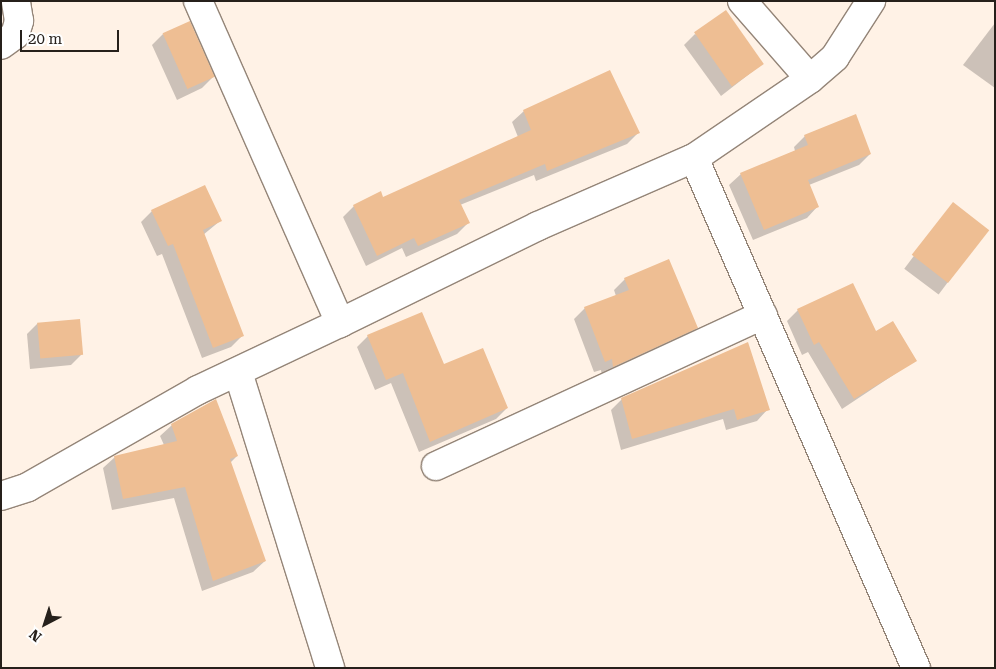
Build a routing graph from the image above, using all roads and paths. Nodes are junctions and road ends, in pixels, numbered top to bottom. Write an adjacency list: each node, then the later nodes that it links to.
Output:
1 (16, 1): 5 (street)
2 (198, 1): 9 (street)
3 (742, 1): 6 (street)
4 (871, 1): 6 (street)
5 (1, 45)
6 (810, 79): 7 (street)
7 (694, 158): 8 (street); 9 (street)
8 (764, 315): 11 (street); 14 (street)
9 (340, 323): 10 (street)
10 (238, 372): 12 (street); 13 (street)
11 (436, 466)
12 (1, 496)
13 (330, 668)
14 (916, 668)

